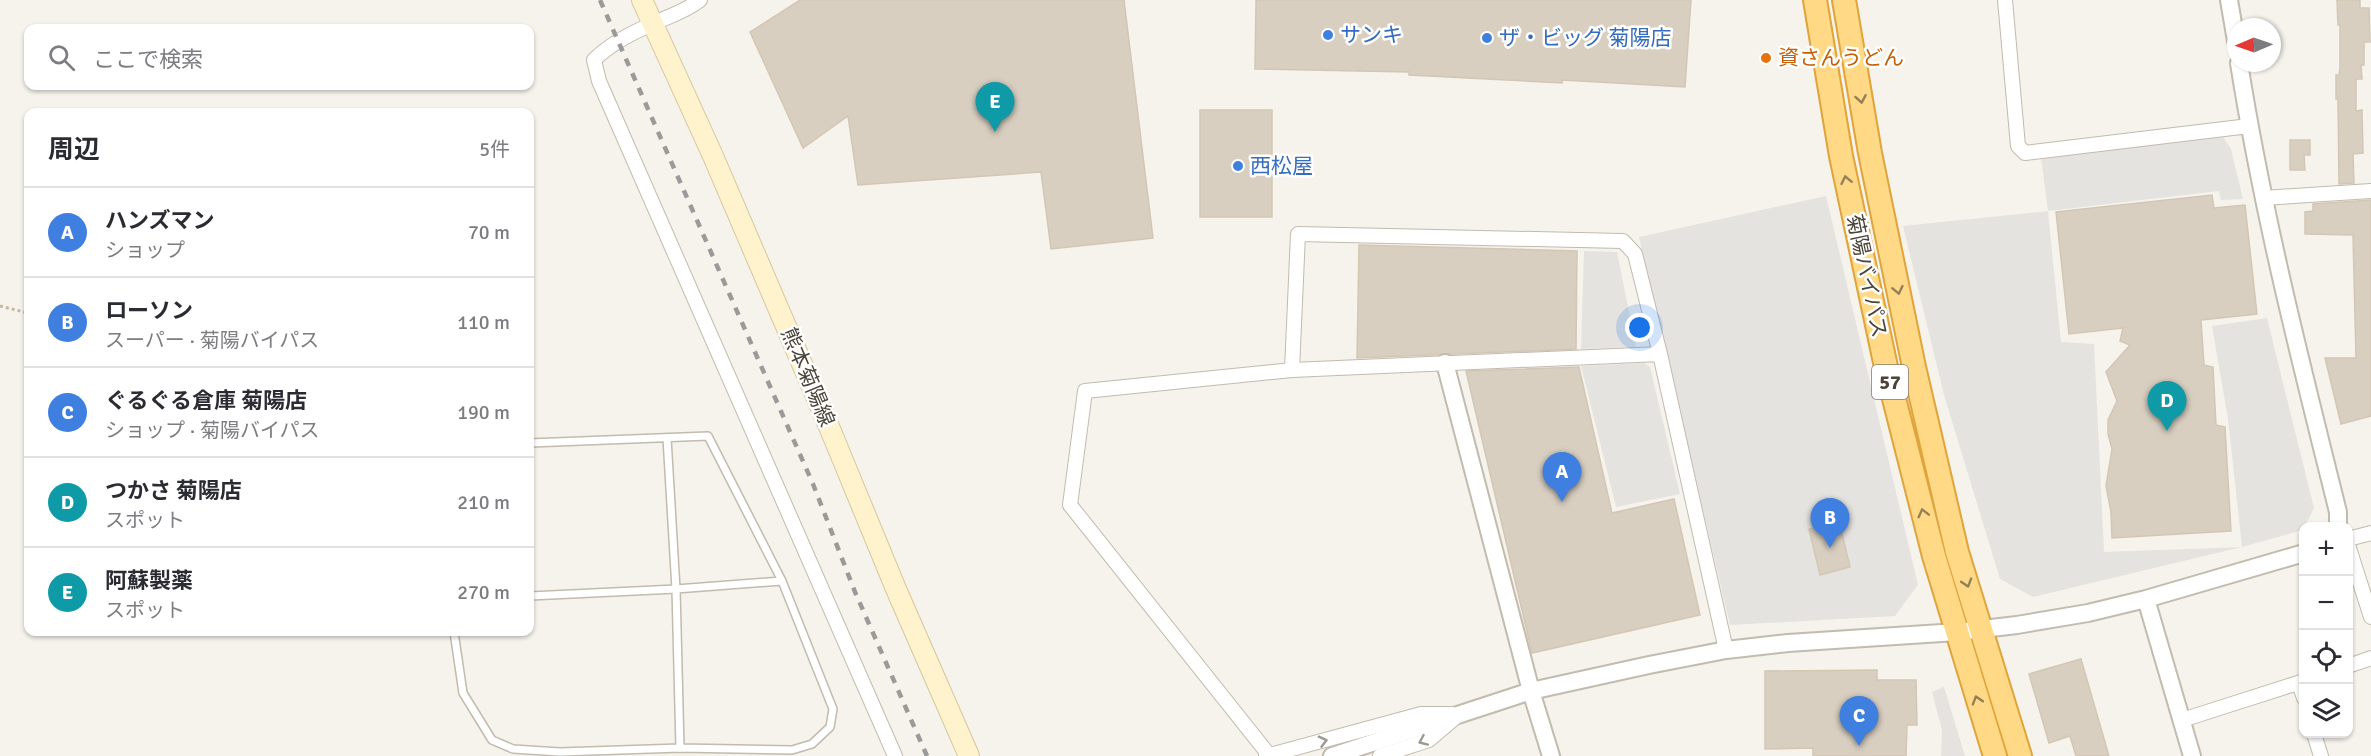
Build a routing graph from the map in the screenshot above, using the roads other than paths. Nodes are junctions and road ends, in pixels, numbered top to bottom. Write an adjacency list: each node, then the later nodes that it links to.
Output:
1 (642, 0): 8 (main road, 熊本菊陽線)
2 (700, 0): 8 (street)
3 (1815, 0): 29 (highway, 菊陽バイパス / 57, one-way to 3)
4 (1844, 0): 28 (highway, 菊陽バイパス / 57, one-way to 28)
5 (2005, 0): 10 (street)
6 (2229, 0): 7 (street)
7 (2232, 18)
8 (653, 24): 43 (street); 44 (main road, 熊本菊陽線)
9 (2240, 72): 10 (street)
10 (2249, 126): 12 (street)
11 (2371, 191): 12 (street)
12 (2263, 198): 18 (street)
13 (1660, 354): 14 (street); 15 (street); 31 (street)
14 (1445, 363): 15 (street); 35 (street)
15 (1292, 370): 41 (street)
16 (667, 438): 17 (lane); 23 (lane); 24 (lane)
17 (534, 443)
18 (2338, 522)
19 (2371, 533): 20 (street)
20 (2353, 538)
21 (2299, 554): 26 (street)
22 (2353, 558): 27 (street)
23 (782, 581): 24 (lane); 39 (lane)
24 (676, 589): 25 (lane); 39 (lane)
25 (534, 596)
26 (2146, 599): 28 (street); 37 (street)
27 (2371, 617)
28 (1981, 630): 29 (street); 48 (highway, 菊陽バイパス / 57)
29 (1957, 632): 31 (street); 47 (highway, 菊陽バイパス / 57, one-way to 29)
30 (455, 636): 40 (lane)
31 (1726, 650): 35 (street)
32 (2371, 658): 33 (street)
33 (2353, 665)
34 (2299, 683): 37 (street)
35 (1531, 691): 36 (street); 46 (street)
36 (1460, 714): 41 (street, one-way to 36); 42 (street, one-way to 42); 45 (street)
37 (2182, 720): 49 (street)
38 (2315, 738): 50 (street)
39 (680, 748): 40 (lane)
40 (560, 754)
41 (1268, 755)
42 (1388, 755)
43 (895, 756)
44 (969, 756)
45 (1332, 756)
46 (1551, 756)
47 (1995, 756)
48 (2020, 756)
49 (2193, 756)
50 (2321, 756)

